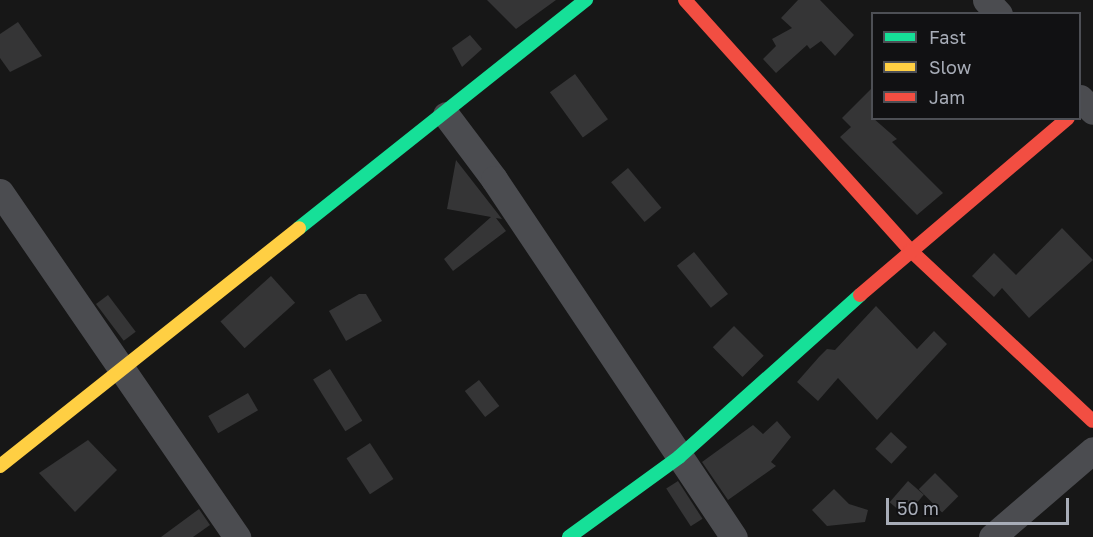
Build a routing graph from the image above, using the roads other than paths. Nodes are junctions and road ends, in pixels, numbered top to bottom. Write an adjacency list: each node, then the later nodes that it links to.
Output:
1 (586, 0): 5 (street)
2 (685, 0): 8 (street)
3 (986, 0): 4 (street)
4 (997, 12)
5 (446, 116): 9 (street); 12 (street)
6 (1066, 120): 8 (street)
7 (0, 192): 9 (street)
8 (910, 250): 10 (street); 12 (street)
9 (121, 367): 13 (street); 14 (street)
10 (1093, 422)
11 (1093, 450): 17 (street)
12 (679, 457): 15 (street); 16 (street)
13 (0, 466)
14 (237, 537)
15 (569, 537)
16 (734, 537)
17 (992, 537)

